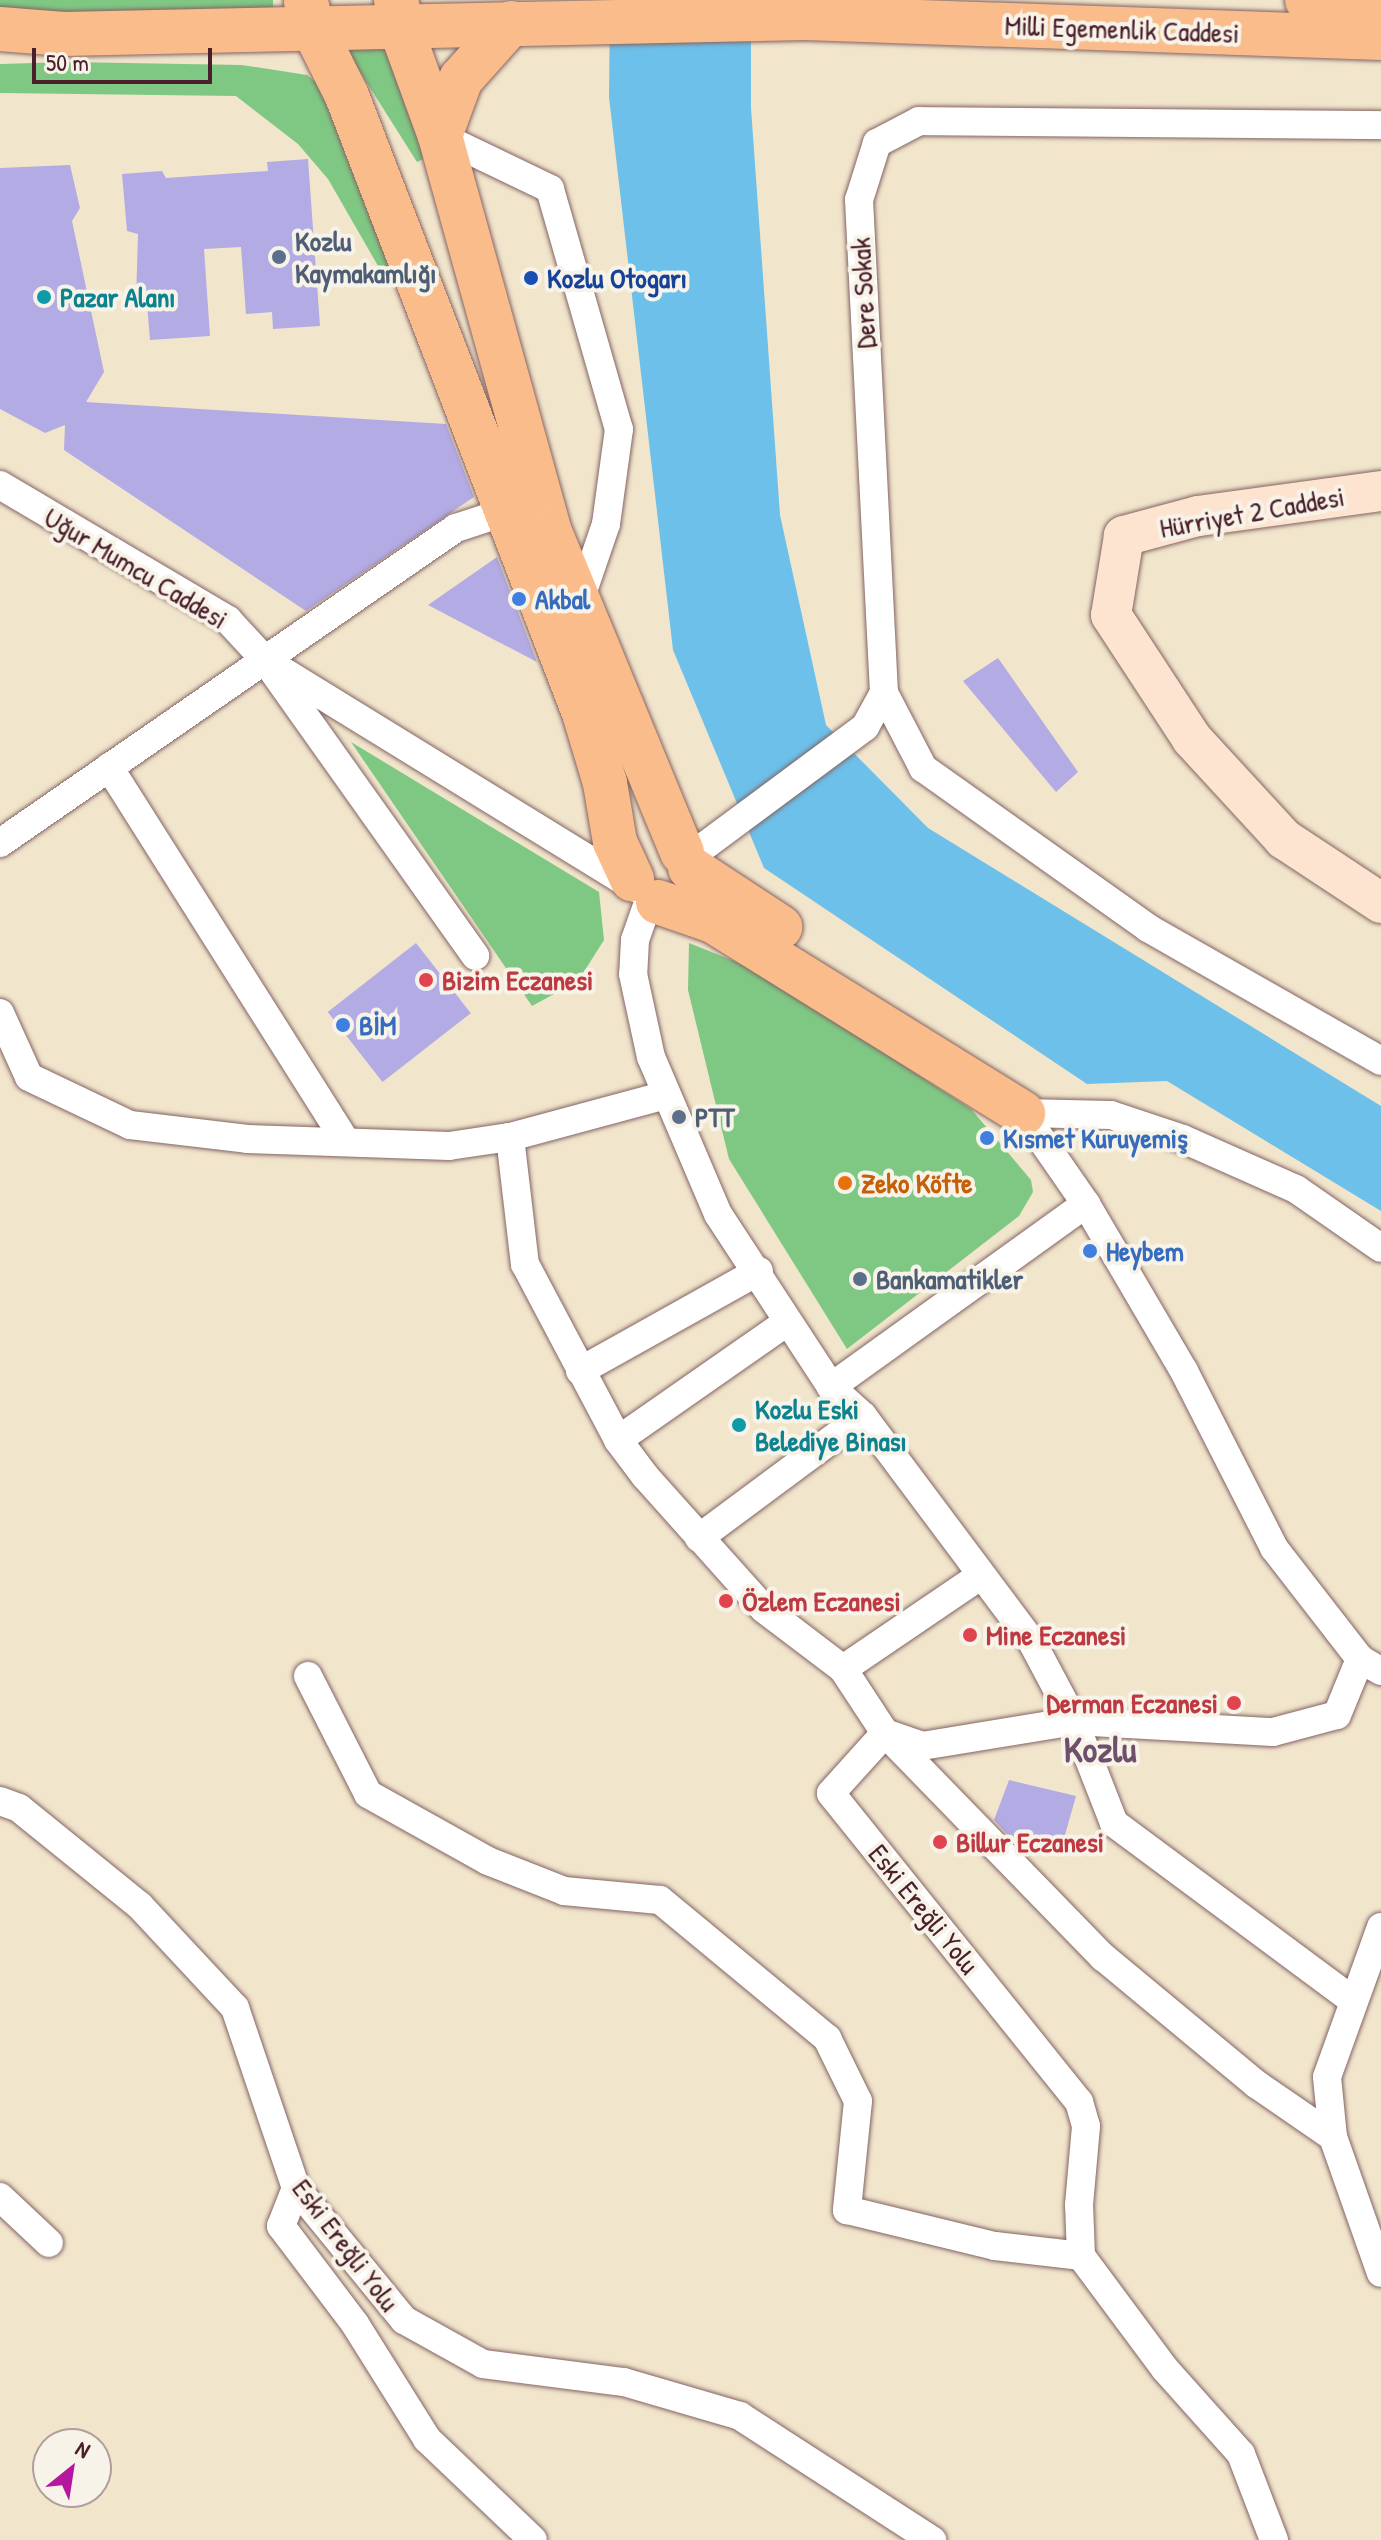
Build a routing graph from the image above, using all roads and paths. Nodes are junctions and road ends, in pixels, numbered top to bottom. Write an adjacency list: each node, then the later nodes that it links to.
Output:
1 (1307, 0): 2 (highway)
2 (1381, 5)
3 (398, 12): 4 (highway, Milli Egemenlik Caddesi); 5 (highway, Milli Egemenlik Caddesi); 9 (highway)
4 (296, 18): 6 (highway, Milli Egemenlik Caddesi); 12 (highway)
5 (528, 22): 7 (highway, Milli Egemenlik Caddesi); 9 (highway)
6 (0, 29)
7 (1381, 38)
8 (1381, 125): 15 (street, Dere Sokak)
9 (440, 136): 13 (highway); 13 (street)
10 (0, 485): 14 (street, Uğur Mumcu Caddesi)
11 (1381, 491): 20 (street, Hürriyet 2 Caddesi)
12 (505, 512): 14 (street); 19 (highway)
13 (578, 607): 18 (highway)
14 (265, 660): 16 (street); 19 (street); 21 (street)
15 (884, 693): 18 (street); 23 (street)
16 (109, 767): 17 (street); 27 (street)
17 (0, 843)
18 (686, 860): 19 (highway); 25 (highway)
19 (644, 892): 24 (street); 25 (highway)
20 (1381, 903)
21 (475, 956)
22 (0, 1013): 27 (street)
23 (1381, 1061)
24 (666, 1095): 26 (street); 30 (street)
25 (1023, 1113): 28 (street); 29 (street)
26 (510, 1137): 27 (street); 32 (street)
27 (345, 1140)
28 (1086, 1204): 33 (street); 38 (street)
29 (1381, 1248)
30 (759, 1271): 31 (street); 32 (street)
31 (787, 1322): 33 (street); 35 (street)
32 (580, 1371): 35 (street)
33 (831, 1387): 34 (street)
34 (863, 1416): 36 (street); 37 (street)
35 (618, 1440): 36 (street)
36 (699, 1538): 39 (street)
37 (980, 1576): 39 (street); 41 (street)
38 (1371, 1665): 41 (street)
39 (843, 1669): 42 (street)
40 (308, 1676): 50 (street)
41 (1074, 1721): 42 (street); 45 (street)
42 (885, 1733): 46 (street); 50 (street, Eski Ereğli Yolu)
43 (0, 1801): 47 (street, Eski Ereğli Yolu)
44 (1381, 1927): 45 (street)
45 (1352, 2000): 46 (street)
46 (1333, 2137): 51 (street)
47 (296, 2188): 52 (street); 53 (street, Eski Ereğli Yolu)
48 (0, 2197): 49 (street)
49 (49, 2243)
50 (1081, 2256): 54 (street)
51 (1381, 2273)
52 (533, 2540)
53 (932, 2540)
54 (1274, 2540)

